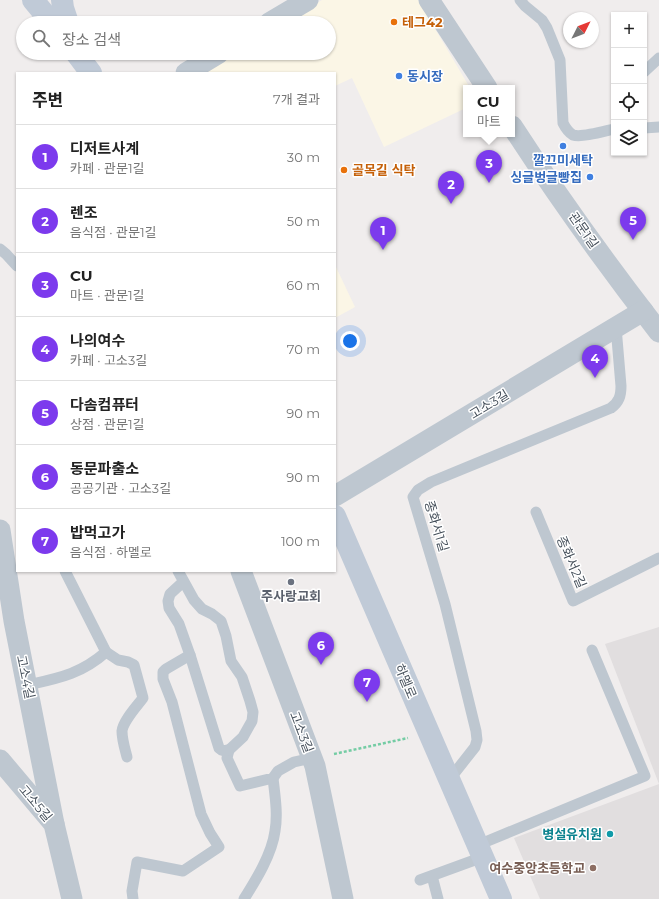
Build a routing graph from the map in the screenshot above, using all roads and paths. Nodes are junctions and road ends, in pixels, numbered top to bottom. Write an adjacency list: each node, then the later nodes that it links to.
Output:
1 (33, 0): 6 (street)
2 (62, 0): 7 (street)
3 (308, 0): 8 (street)
4 (429, 0): 13 (street)
5 (520, 0): 17 (lane)
6 (46, 16)
7 (66, 16)
8 (281, 16)
9 (659, 58): 11 (lane)
10 (207, 60): 12 (street)
11 (647, 69)
12 (188, 72)
13 (485, 85)
14 (659, 127): 15 (lane)
15 (647, 128)
16 (515, 130): 20 (street, 관문1길)
17 (611, 130)
18 (0, 249): 19 (lane)
19 (16, 265)
20 (653, 320): 21 (street, 고소3길)
21 (616, 328): 22 (street, 고소3길); 41 (lane, 종화서1길)
22 (336, 495)
23 (536, 512): 26 (lane, 종화서2길)
24 (336, 518): 35 (street, 하멜로)
25 (0, 530): 34 (street, 고소4길)
26 (659, 558)
27 (66, 572): 32 (lane)
28 (178, 572): 30 (lane)
29 (241, 572): 38 (street, 고소3길)
30 (183, 582): 33 (lane); 36 (lane)
31 (592, 650): 43 (lane)
32 (106, 652): 34 (lane); 37 (lane)
33 (190, 655): 36 (lane); 47 (lane)
34 (28, 685): 42 (street, 고소4길)
35 (429, 734): 38 (path); 41 (street, 하멜로)
36 (228, 750): 40 (lane)
37 (126, 757)
38 (312, 758): 40 (lane); 49 (street, 고소3길)
39 (0, 760): 42 (street, 고소5길)
40 (273, 778): 48 (lane)
41 (449, 780): 43 (street, 하멜로)
42 (54, 824): 46 (street, 고소5길)
43 (480, 851): 44 (lane); 51 (street, 하멜로)
44 (432, 876): 45 (lane); 50 (lane)
45 (420, 880)
46 (72, 899)
47 (133, 899)
48 (244, 899)
49 (343, 899)
50 (438, 899)
51 (501, 899)

